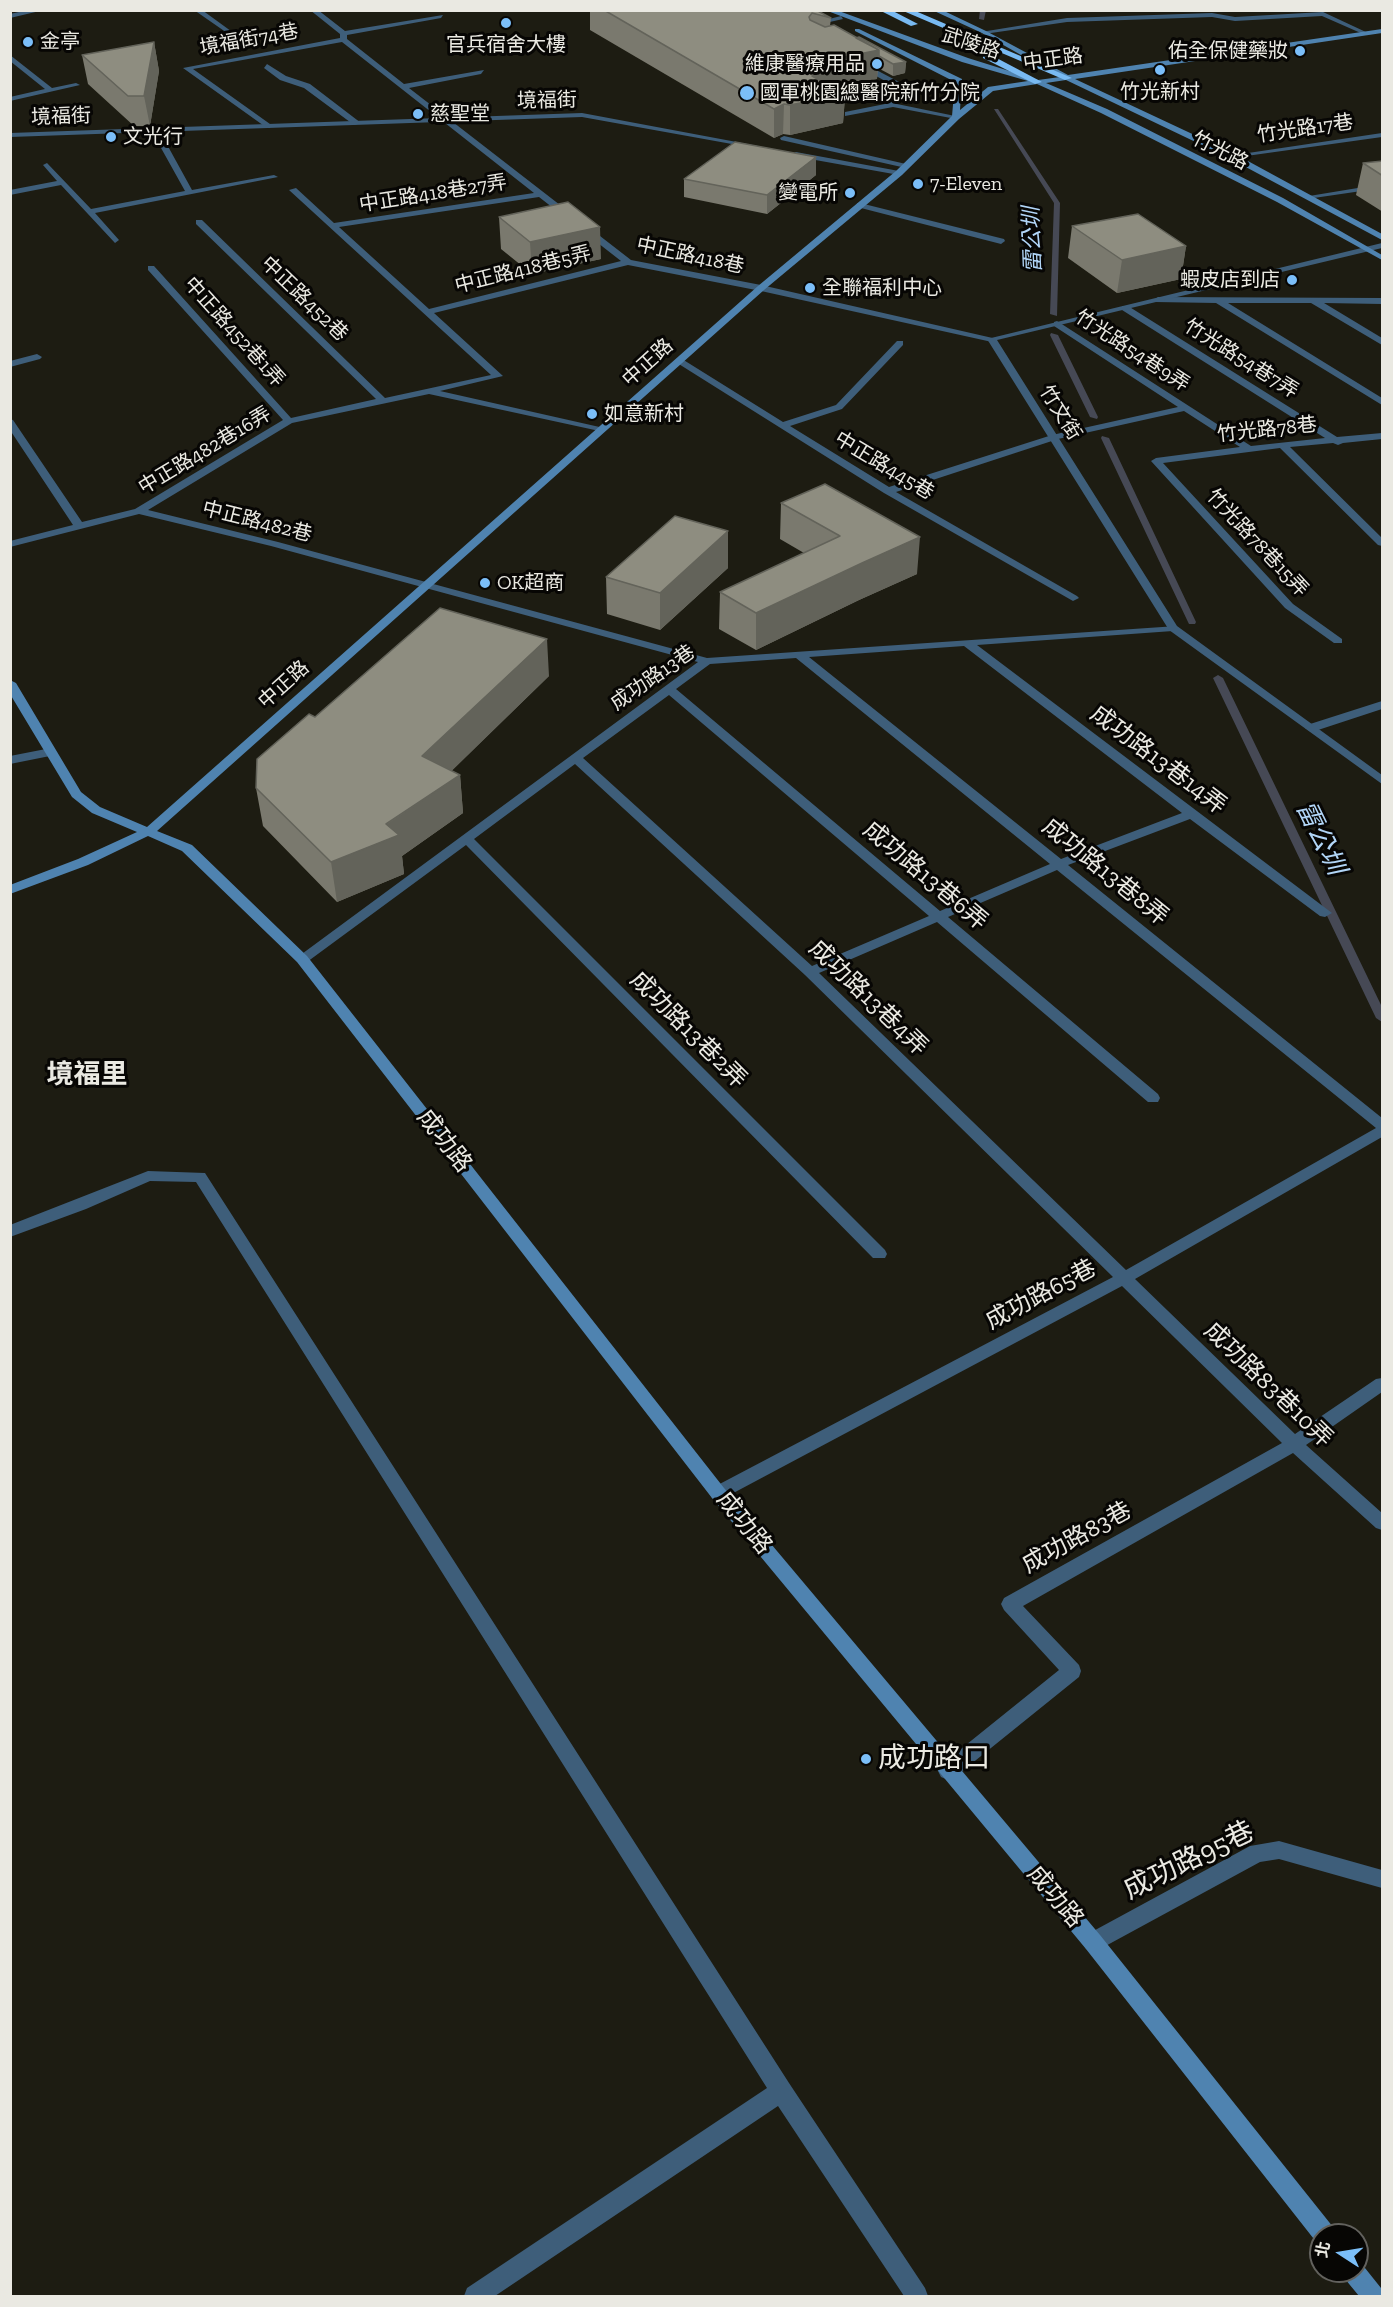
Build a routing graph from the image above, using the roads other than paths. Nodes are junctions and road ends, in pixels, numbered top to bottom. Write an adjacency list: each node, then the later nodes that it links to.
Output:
1 (41, 10): 10 (street)
2 (197, 10): 16 (street)
3 (313, 10): 17 (street, 中正路418巷)
4 (424, 10): 17 (street)
5 (884, 10): 18 (highway)
6 (905, 10): 26 (highway)
7 (935, 10): 14 (street, 武陵路)
8 (1054, 10): 11 (street)
9 (835, 14): 13 (street); 19 (street); 27 (street, 武陵路)
10 (10, 16)
11 (1067, 20): 14 (street); 15 (street)
12 (1383, 31): 15 (street, 中正路)
13 (811, 32)
14 (984, 32): 26 (street, 武陵路)
15 (1365, 33): 26 (street, 中正路)
16 (232, 34)
17 (344, 36): 29 (street, 中正路418巷); 37 (street, 境福街74巷)
18 (947, 38)
19 (876, 40): 20 (street); 34 (street)
20 (859, 44)
21 (977, 52): 27 (highway)
22 (10, 57): 30 (street)
23 (853, 60): 32 (street)
24 (267, 66): 36 (street)
25 (481, 72): 29 (street)
26 (1068, 78): 27 (street, 中正路); 44 (street, 竹光路)
27 (1038, 82): 34 (street, 中正路); 66 (street, 竹光路)
28 (76, 85): 30 (street)
29 (402, 87): 35 (street, 中正路418巷)
30 (50, 90): 31 (street)
31 (10, 99)
32 (893, 105): 33 (street); 34 (street)
33 (848, 114)
34 (956, 117): 46 (street, 中正路)
35 (445, 120): 36 (street, 境福街); 42 (street, 境福街); 54 (street, 中正路418巷)
36 (357, 123): 37 (street, 境福街)
37 (267, 126): 38 (street, 境福街)
38 (155, 130): 39 (street, 境福街); 52 (street)
39 (12, 134)
40 (1383, 135): 44 (street, 竹光路17巷)
41 (784, 138): 46 (street)
42 (761, 148)
43 (784, 152): 47 (street)
44 (1232, 156): 55 (street, 竹光路)
45 (47, 165): 49 (street)
46 (906, 166): 47 (street, 中正路)
47 (899, 172): 56 (street, 中正路)
48 (274, 177): 52 (street)
49 (63, 182): 53 (street); 57 (street)
50 (1383, 186): 55 (street)
51 (293, 190): 61 (street, 中正路418巷5弄)
52 (189, 192): 57 (street)
53 (10, 193)
54 (540, 194): 59 (street, 中正路418巷); 61 (street, 中正路418巷27弄)
55 (1307, 197): 62 (street, 竹光路)
56 (860, 205): 64 (street); 71 (street, 中正路)
57 (89, 212): 63 (street)
58 (199, 222): 87 (street, 中正路452巷)
59 (577, 223): 60 (street); 69 (street, 中正路418巷)
60 (566, 225)
61 (332, 226): 78 (street, 中正路418巷5弄)
62 (1383, 237)
63 (115, 240)
64 (1001, 242)
65 (1383, 246): 66 (street)
66 (1367, 250): 68 (street, 竹光路); 72 (street)
67 (1161, 257): 72 (street)
68 (1383, 258)
69 (628, 262): 71 (street, 中正路418巷); 78 (street, 中正路418巷5弄)
70 (151, 268): 90 (street, 中正路452巷1弄)
71 (760, 288): 80 (street, 中正路418巷); 84 (street, 中正路)
72 (1209, 288): 73 (street)
73 (1158, 300): 74 (street); 77 (street)
74 (1219, 301): 76 (street); 88 (street)
75 (1383, 301): 76 (street)
76 (1314, 302): 81 (street)
77 (1125, 308): 79 (street); 96 (street, 竹光路54巷7弄)
78 (427, 312): 86 (street, 中正路418巷5弄)
79 (1057, 324): 80 (street); 89 (street, 竹光路54巷9弄)
80 (992, 339): 95 (street, 竹文街)
81 (1383, 342)
82 (900, 343): 92 (street)
83 (38, 357): 85 (street)
84 (679, 361): 92 (street, 中正路445巷); 93 (street, 中正路)
85 (10, 364)
86 (429, 390): 87 (street); 93 (street)
87 (383, 401): 90 (street)
88 (1383, 402)
89 (1186, 408): 95 (street, 竹光路54巷9弄); 98 (street, 竹光路54巷9弄)
90 (289, 421): 101 (street, 中正路482巷16弄)
91 (10, 422): 102 (street)
92 (783, 425): 100 (street, 中正路445巷)
93 (601, 430): 105 (street, 中正路)
94 (1383, 436): 96 (street, 竹光路78巷)
95 (1055, 437): 100 (street, 竹光路54巷9弄); 107 (street, 竹文街)
96 (1338, 442): 97 (street, 竹光路78巷)
97 (1282, 445): 98 (street, 竹光路78巷); 103 (street)
98 (1249, 449): 99 (street, 竹光路78巷)
99 (1156, 461): 108 (street, 竹光路78巷15弄)
100 (888, 491): 106 (street, 中正路445巷)
101 (140, 512): 102 (street, 中正路482巷); 105 (street, 中正路482巷)
102 (79, 526): 104 (street, 中正路482巷)
103 (1383, 543)
104 (10, 544)
105 (426, 585): 111 (street, 中正路482巷); 121 (street, 中正路)
106 (1072, 598)
107 (1173, 627): 109 (street, 成功路13巷); 115 (street, 竹文街)
108 (1338, 641)
109 (966, 642): 110 (street, 成功路13巷); 120 (street, 成功路13巷14弄)
110 (798, 654): 111 (street, 成功路13巷); 123 (street, 成功路13巷8弄)
111 (707, 661): 113 (street, 成功路13巷)
112 (10, 683): 116 (street, 成功路)
113 (669, 689): 117 (street, 成功路13巷); 126 (street, 成功路13巷6弄)
114 (1383, 705): 115 (street)
115 (1311, 728): 119 (street, 竹文街)
116 (51, 752): 118 (street); 121 (street, 成功路)
117 (575, 758): 122 (street, 成功路13巷); 128 (street, 成功路13巷4弄)
118 (10, 760)
119 (1383, 780)
120 (1191, 814): 123 (street); 125 (street, 成功路13巷14弄)
121 (148, 831): 124 (street, 中正路); 127 (street, 成功路)
122 (466, 838): 127 (street, 成功路13巷); 133 (street, 成功路13巷2弄)
123 (1060, 864): 126 (street); 130 (street, 成功路13巷8弄)
124 (10, 890)
125 (1325, 912)
126 (937, 916): 128 (street); 129 (street, 成功路13巷6弄)
127 (302, 959): 137 (street, 成功路)
128 (810, 972): 134 (street, 成功路13巷4弄)
129 (1153, 1098)
130 (1383, 1125)
131 (1383, 1131): 134 (street, 成功路65巷)
132 (10, 1231): 142 (street)
133 (879, 1254)
134 (1123, 1279): 136 (street, 成功路83巷10弄); 137 (street, 成功路65巷)
135 (1383, 1384): 136 (street, 成功路83巷)
136 (1294, 1444): 138 (street, 成功路83巷10弄); 139 (street, 成功路83巷)
137 (718, 1493): 139 (street, 成功路)
138 (1383, 1523)
139 (948, 1771): 141 (street, 成功路)
140 (1383, 1879): 141 (street, 成功路95巷)
141 (1093, 1942): 143 (street, 成功路)
142 (781, 2091): 145 (street); 146 (street)
143 (1315, 2223)
144 (1363, 2283): 147 (street)
145 (475, 2296)
146 (917, 2296)
147 (1373, 2296)

